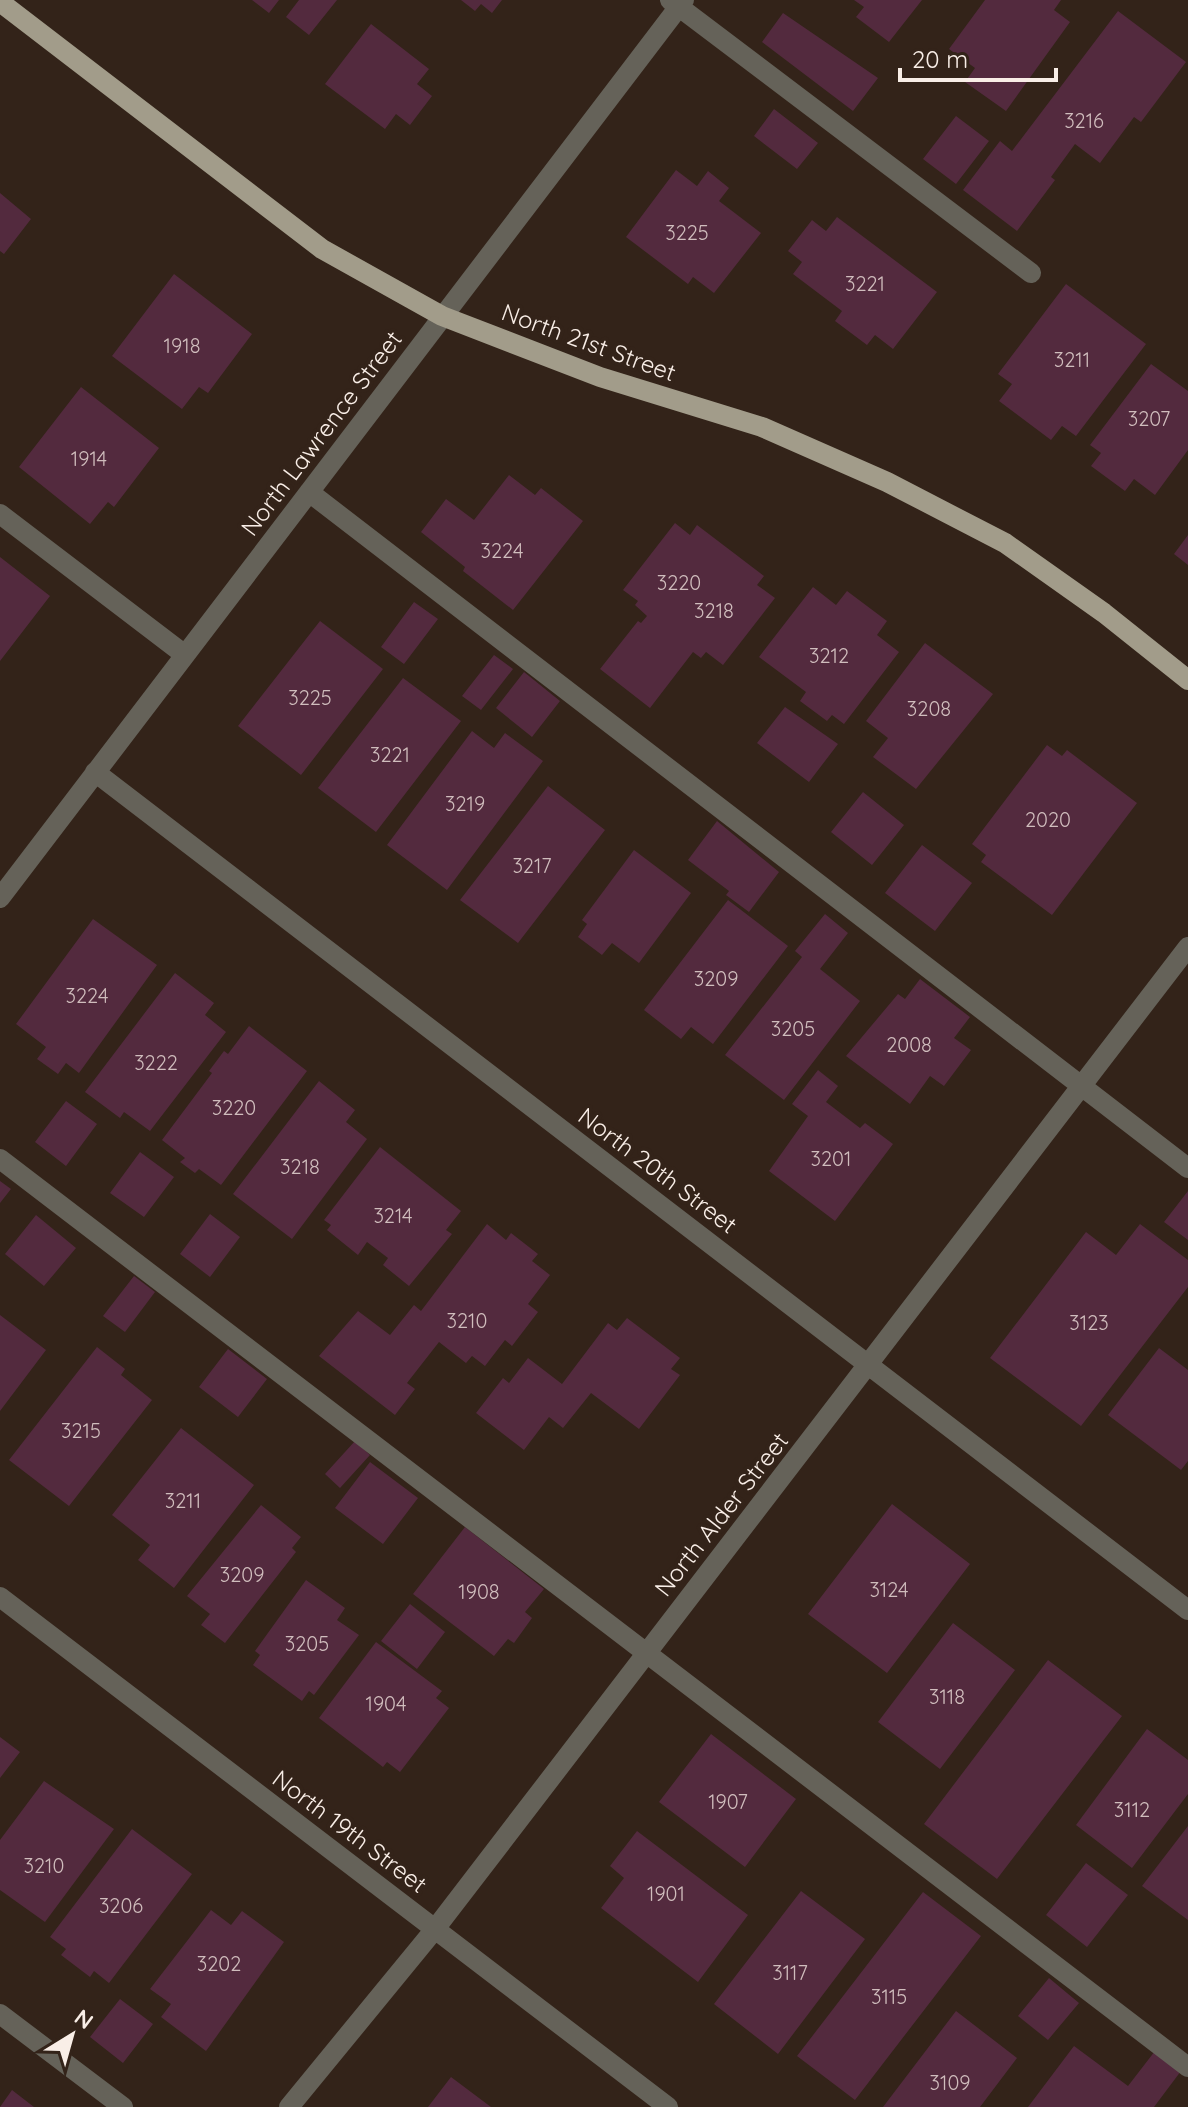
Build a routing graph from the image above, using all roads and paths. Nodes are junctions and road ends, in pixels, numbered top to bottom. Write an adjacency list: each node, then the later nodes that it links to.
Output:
1 (0, 2): 4 (main road, North 21st Street)
2 (677, 2): 3 (street); 4 (street, North Lawrence Street)
3 (1031, 273)
4 (442, 316): 5 (street, North Lawrence Street); 8 (main road, North 21st Street)
5 (309, 492): 7 (street, North Lawrence Street); 12 (street)
6 (0, 514): 7 (street)
7 (185, 655): 9 (street, North Lawrence Street)
8 (1188, 680)
9 (95, 772): 10 (street, North Lawrence Street); 15 (street, North 20th Street)
10 (0, 898)
11 (1188, 947): 12 (street, North Alder Street)
12 (1082, 1086): 14 (street); 15 (street, North Alder Street)
13 (0, 1159): 18 (street)
14 (1188, 1168)
15 (869, 1364): 17 (street, North 20th Street); 18 (street, North Alder Street)
16 (0, 1597): 19 (street, North 19th Street)
17 (1188, 1610)
18 (647, 1653): 19 (street, North Alder Street); 21 (street)
19 (435, 1929): 23 (street, North Alder Street); 24 (street, North 19th Street)
20 (0, 2014): 22 (street)
21 (1188, 2067)
22 (123, 2107)
23 (289, 2107)
24 (668, 2107)

